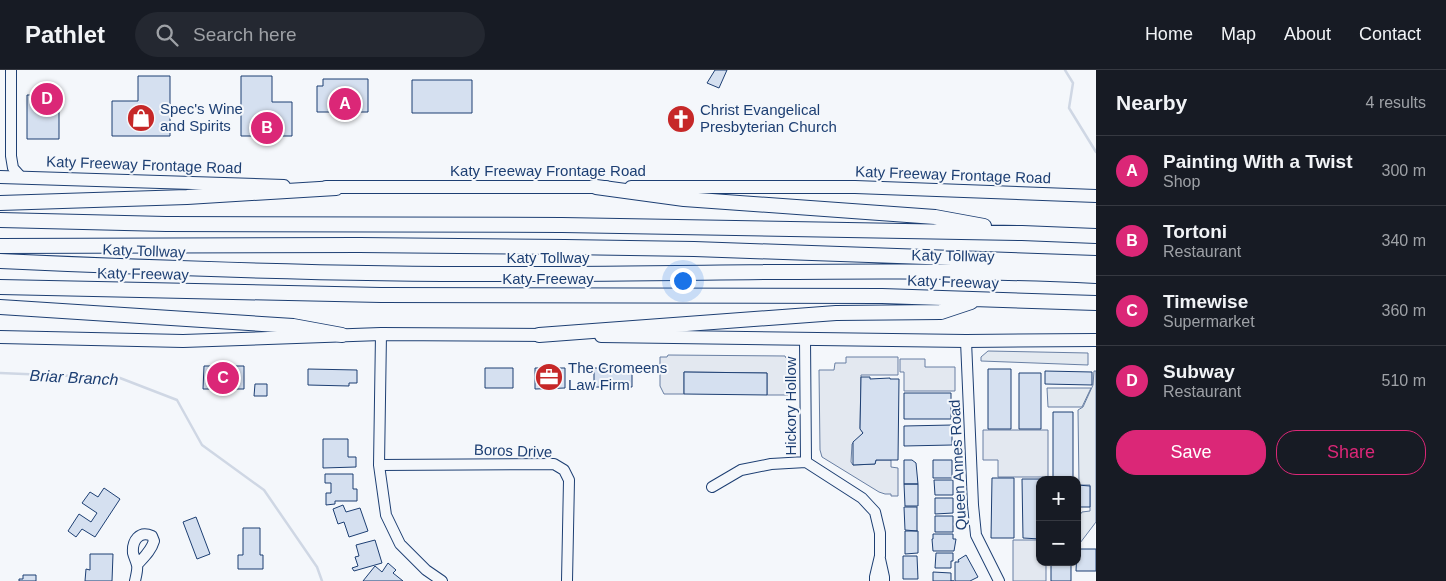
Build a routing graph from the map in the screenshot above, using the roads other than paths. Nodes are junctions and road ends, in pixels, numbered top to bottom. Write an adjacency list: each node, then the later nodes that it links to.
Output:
1 (11, 70): 3 (street)
2 (0, 177): 3 (main road, Katy Freeway Frontage Road)
3 (22, 178): 5 (main road, Katy Freeway Frontage Road)
4 (596, 187): 5 (main road, Katy Freeway Frontage Road); 6 (main road, Katy Freeway Frontage Road); 9 (highway)
5 (336, 188): 7 (highway)
6 (1096, 196)
7 (0, 203)
8 (0, 220): 9 (highway)
9 (1022, 233): 10 (highway)
10 (1096, 236)
11 (0, 246): 14 (highway, Katy Tollway)
12 (0, 262): 14 (highway, Katy Tollway)
13 (1096, 263): 14 (highway, Katy Tollway)
14 (1069, 268): 15 (highway, Katy Tollway)
15 (1096, 276)
16 (0, 287): 17 (highway, Katy Freeway)
17 (983, 299): 18 (highway, Katy Freeway); 22 (highway)
18 (1096, 303)
19 (0, 307): 21 (highway)
20 (380, 334): 21 (main road); 22 (main road); 28 (street)
21 (342, 335): 23 (main road)
22 (539, 335): 24 (main road)
23 (0, 337)
24 (805, 339): 26 (main road); 27 (street, Hickory Hollow)
25 (1096, 340): 26 (main road)
26 (966, 341): 37 (street, Queen Annes Road)
27 (806, 462): 29 (street); 30 (street, Hickory Hollow)
28 (379, 465): 33 (street); 34 (street, Boros Drive)
29 (712, 487)
30 (880, 556): 35 (street, Hickory Hollow); 36 (street, Hickory Hollow)
31 (137, 565): 32 (street)
32 (135, 581)
33 (442, 581)
34 (567, 581)
35 (876, 581)
36 (884, 581)
37 (999, 581)

